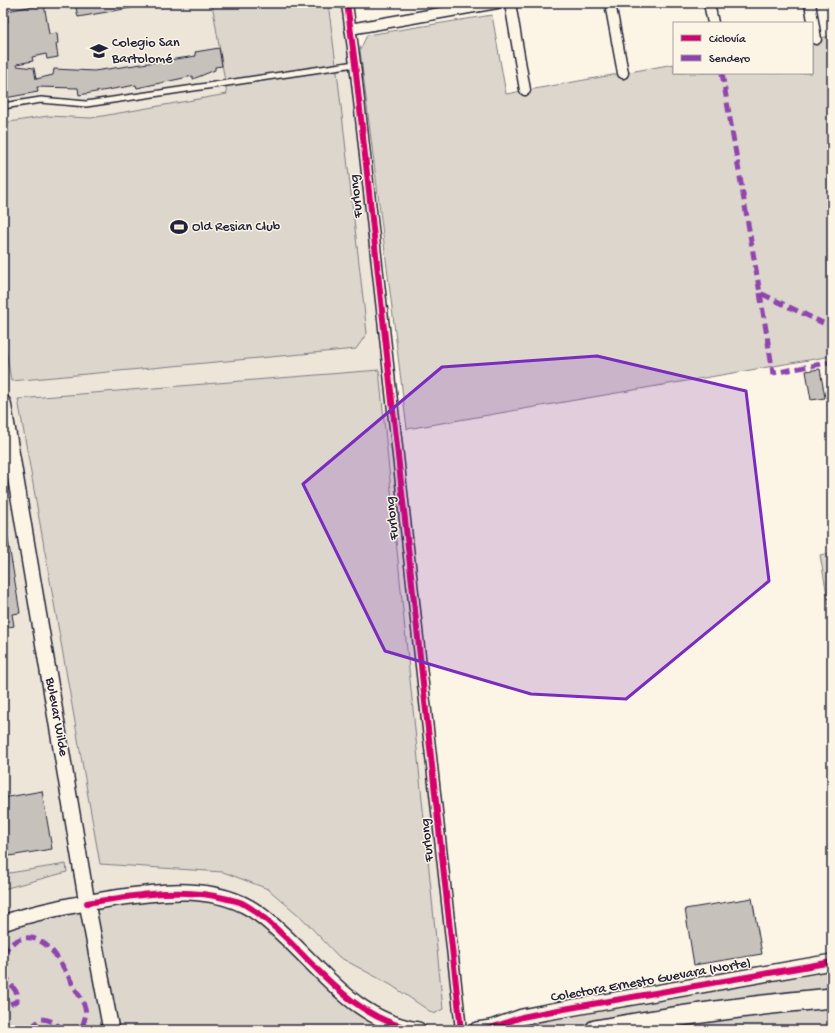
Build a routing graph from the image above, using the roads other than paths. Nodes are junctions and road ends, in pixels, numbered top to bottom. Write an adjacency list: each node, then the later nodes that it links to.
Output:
1 (347, 3): 8 (street, Furlong)
2 (497, 3): 8 (street)
3 (510, 3): 12 (street)
4 (610, 3): 11 (street)
5 (709, 3): 7 (street)
6 (810, 3): 9 (street)
7 (713, 22)
8 (350, 29): 10 (street, Furlong)
9 (816, 39)
10 (355, 64): 13 (lane); 21 (street, Furlong)
11 (623, 73)
12 (525, 90)
13 (3, 106)
14 (3, 403): 15 (street, Bulevar Wilde)
15 (87, 903): 16 (street); 19 (street, Bulevar Wilde); 20 (street)
16 (3, 923)
17 (832, 962): 22 (street, Colectora Ernesto Guevara (Norte))
18 (832, 998): 23 (highway)
19 (110, 1030)
20 (418, 1030)
21 (461, 1030)
22 (477, 1030)
23 (594, 1030)

